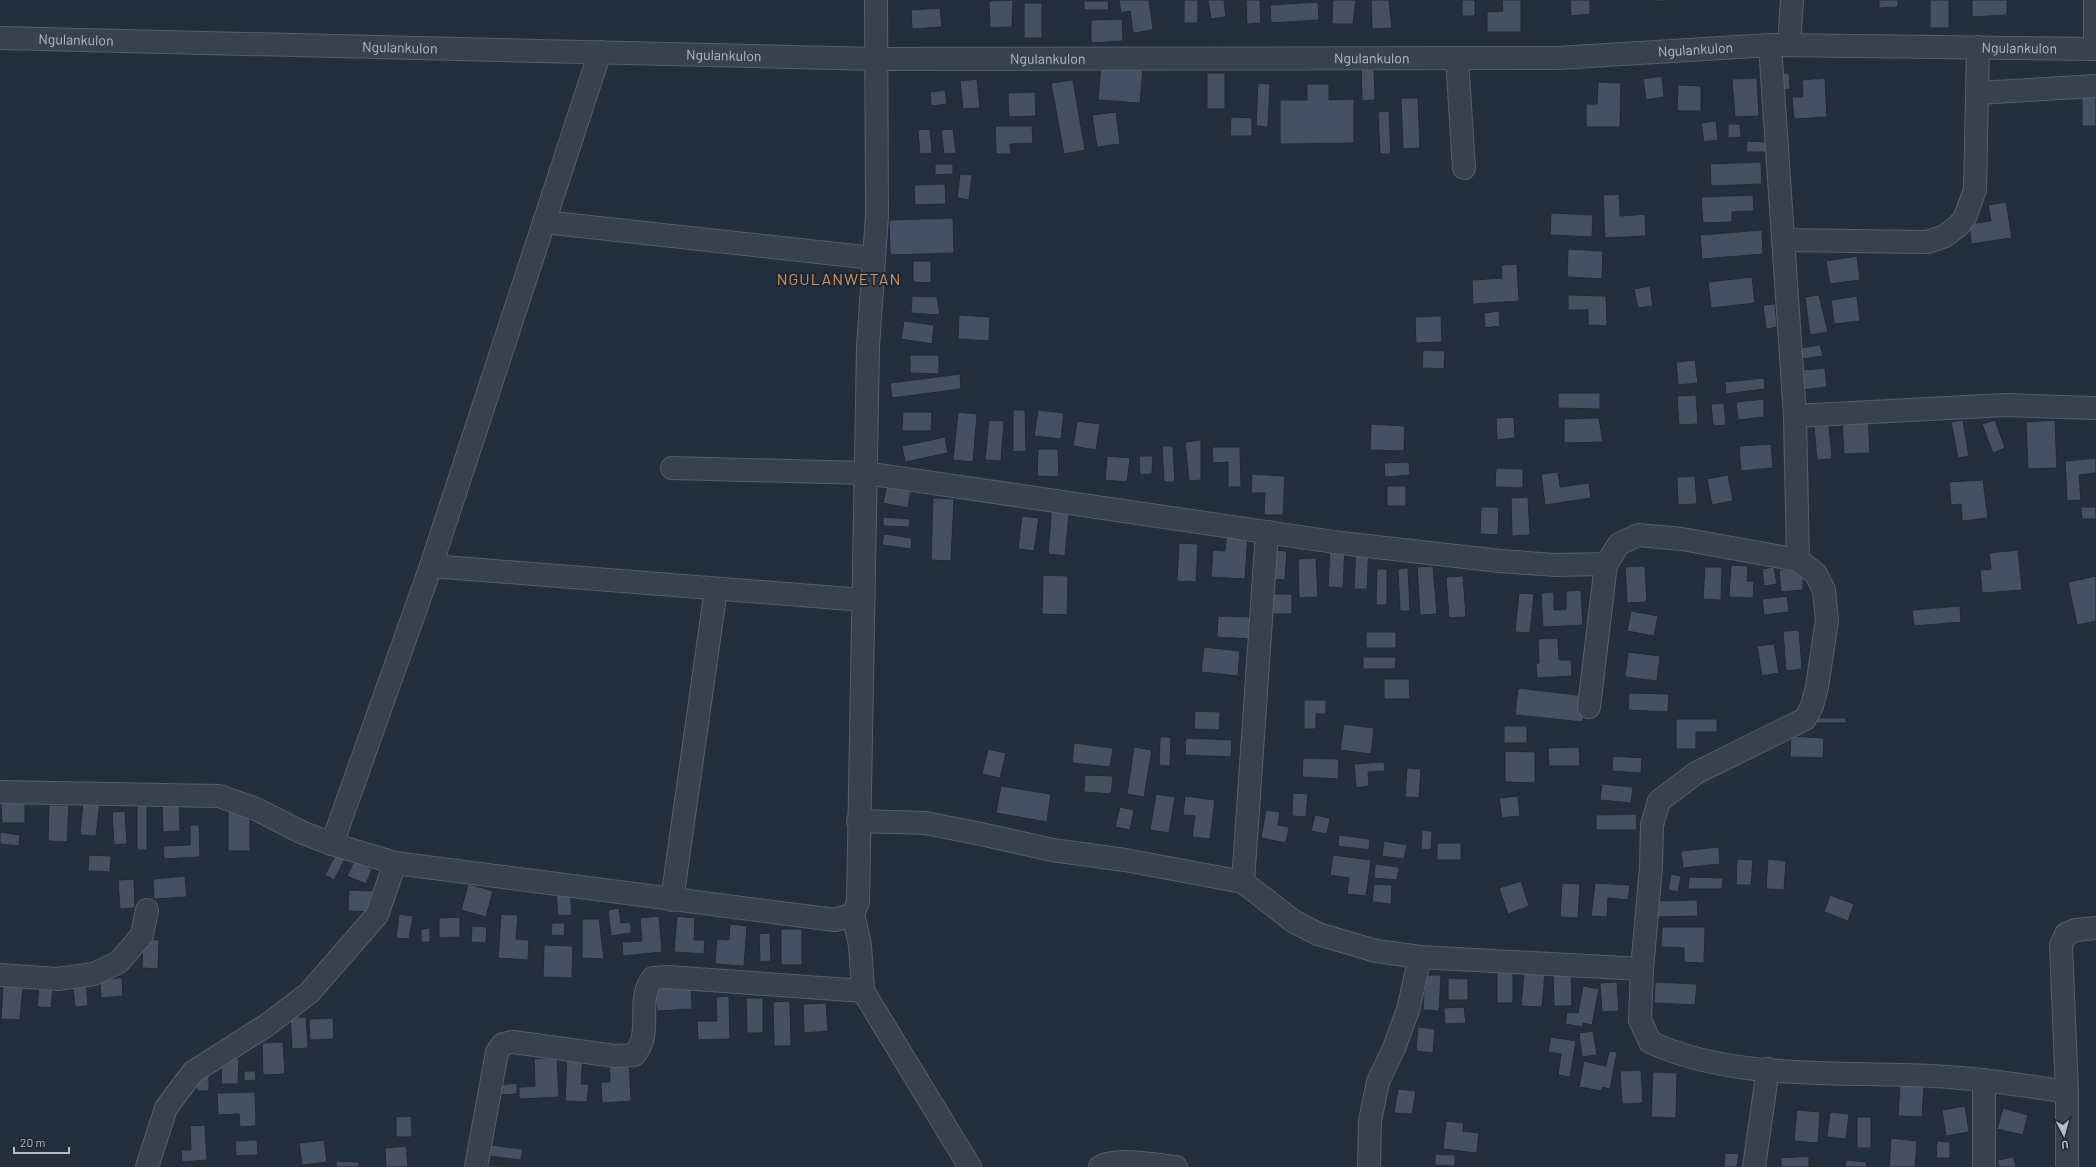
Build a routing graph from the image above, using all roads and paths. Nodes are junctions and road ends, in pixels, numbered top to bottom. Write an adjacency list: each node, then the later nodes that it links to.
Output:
1 (876, 0): 10 (street)
2 (1792, 0): 5 (street)
3 (2094, 0): 7 (street)
4 (0, 38): 8 (street, Ngulankulon)
5 (1780, 45): 6 (street, Ngulankulon); 9 (street, Ngulankulon); 15 (street)
6 (1978, 47): 7 (street, Ngulankulon); 12 (street)
7 (2096, 49)
8 (600, 52): 10 (street, Ngulankulon); 14 (street)
9 (1457, 58): 10 (street, Ngulankulon); 13 (street)
10 (875, 59): 16 (street)
11 (2096, 86): 12 (street)
12 (1977, 93): 15 (street)
13 (1464, 168)
14 (544, 222): 16 (street); 24 (street)
15 (1783, 240): 18 (street)
16 (873, 258): 20 (street)
17 (2096, 408): 18 (street)
18 (1795, 416): 22 (street)
19 (672, 468): 20 (street)
20 (865, 473): 21 (street); 26 (street)
21 (1267, 532): 23 (street); 32 (street)
22 (1798, 560): 23 (street); 38 (street)
23 (1606, 564): 27 (street)
24 (431, 566): 25 (street); 30 (street)
25 (716, 589): 26 (street); 33 (street)
26 (863, 600): 29 (street)
27 (1589, 707)
28 (0, 792): 30 (street)
29 (858, 821): 32 (street); 35 (street)
30 (332, 844): 31 (street)
31 (395, 863): 33 (street); 44 (street)
32 (1243, 882): 37 (street)
33 (672, 900): 35 (street)
34 (147, 910): 39 (street)
35 (853, 914): 40 (street)
36 (2096, 928): 43 (street)
37 (1420, 957): 38 (street); 49 (street)
38 (1642, 969): 41 (street)
39 (0, 976)
40 (863, 992): 45 (street); 46 (street)
41 (1768, 1069): 42 (street); 50 (street)
42 (1984, 1080): 43 (street); 51 (street)
43 (2067, 1092): 52 (street)
44 (147, 1167)
45 (476, 1167)
46 (970, 1167)
47 (1100, 1167): 48 (street)
48 (1176, 1167)
49 (1368, 1167)
50 (1754, 1167)
51 (1984, 1167)
52 (2067, 1167)

